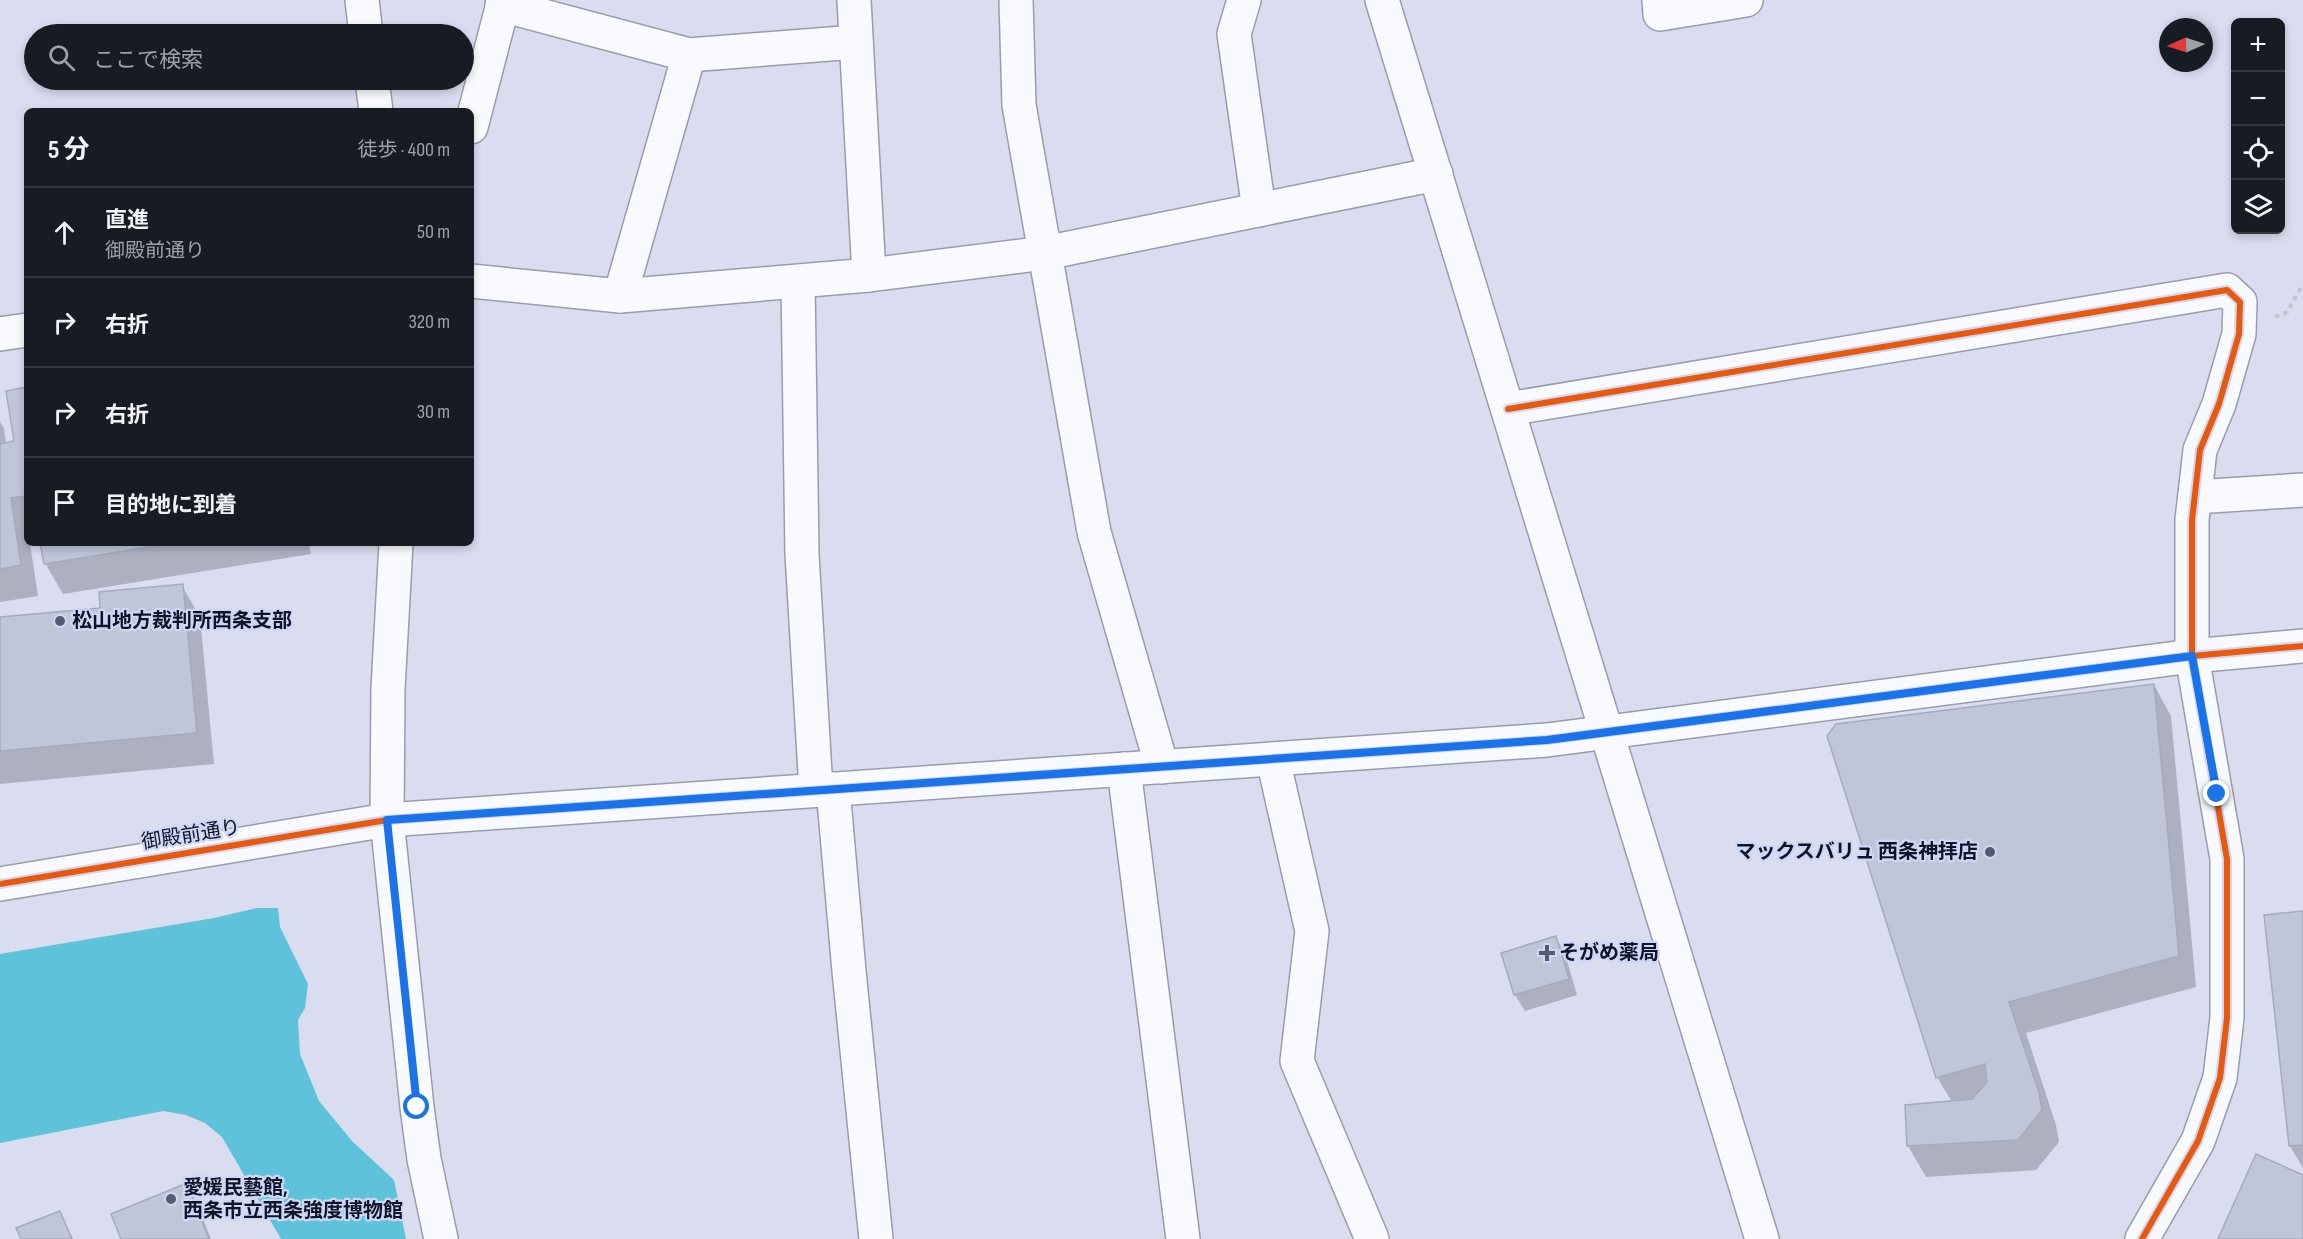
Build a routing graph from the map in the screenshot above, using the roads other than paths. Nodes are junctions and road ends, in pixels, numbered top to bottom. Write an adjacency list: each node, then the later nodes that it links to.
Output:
1 (362, 0): 9 (street)
2 (854, 0): 10 (street)
3 (1016, 0): 17 (street)
4 (1244, 0): 16 (street)
5 (1382, 0): 15 (street)
6 (1659, 0): 7 (street)
7 (1746, 0)
8 (503, 3): 11 (street); 14 (street)
9 (365, 24)
10 (856, 42): 11 (street); 18 (street)
11 (689, 55): 21 (street)
12 (373, 90): 13 (street)
13 (376, 108)
14 (474, 115)
15 (1436, 174): 16 (street); 24 (street)
16 (1259, 210): 17 (street)
17 (1046, 253): 18 (street); 32 (street)
18 (869, 275): 20 (street)
19 (474, 281): 21 (street)
20 (798, 282): 21 (street); 34 (street)
21 (620, 296)
22 (24, 330): 23 (street)
23 (0, 334)
24 (1508, 409): 26 (street); 30 (street)
25 (2303, 490): 26 (street)
26 (2195, 497): 29 (street)
27 (396, 546): 35 (street)
28 (2303, 646): 29 (street, 御殿前通り)
29 (2192, 656): 30 (street, 御殿前通り); 42 (street)
30 (1607, 734): 31 (street, 御殿前通り); 41 (street)
31 (1274, 759): 32 (street, 御殿前通り); 40 (street)
32 (1162, 767): 33 (street, 御殿前通り)
33 (1124, 769): 34 (street, 御殿前通り); 39 (street)
34 (825, 790): 35 (street, 御殿前通り); 38 (street)
35 (387, 820): 36 (street, 御殿前通り); 37 (street)
36 (0, 884)
37 (441, 1239)
38 (876, 1239)
39 (1183, 1239)
40 (1372, 1239)
41 (1762, 1239)
42 (2142, 1239)

